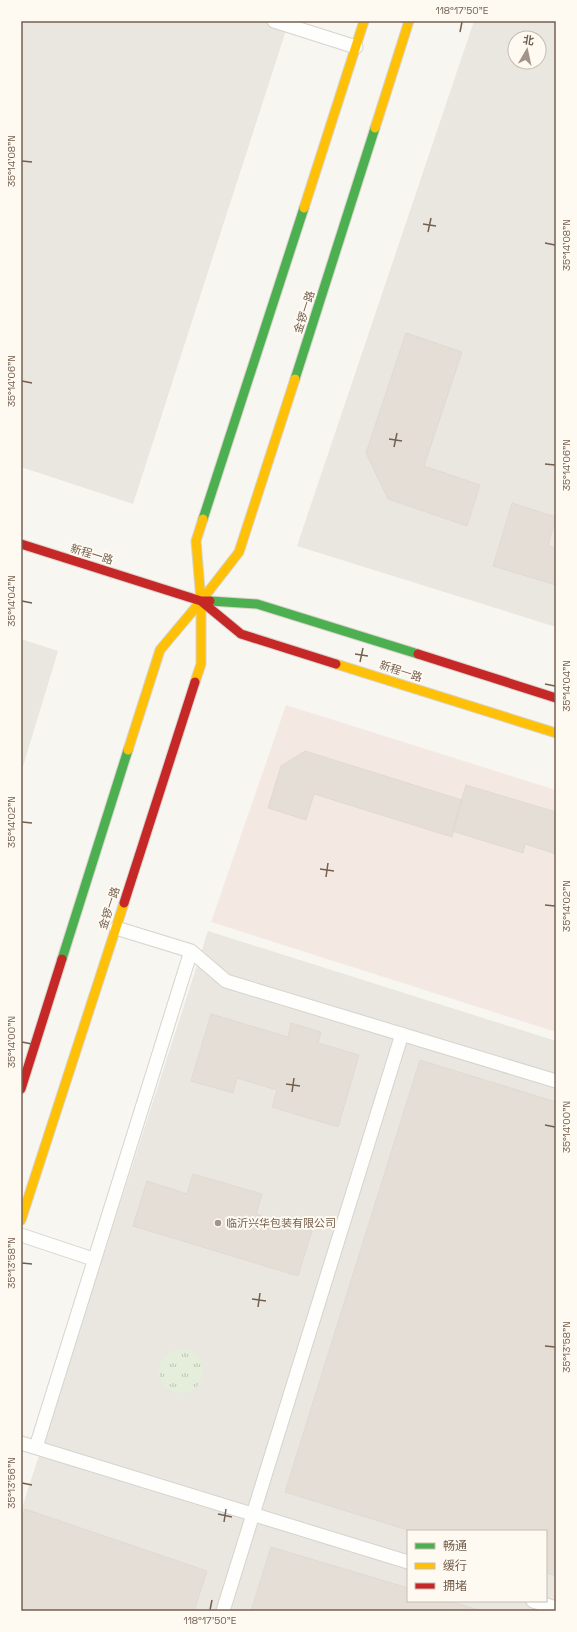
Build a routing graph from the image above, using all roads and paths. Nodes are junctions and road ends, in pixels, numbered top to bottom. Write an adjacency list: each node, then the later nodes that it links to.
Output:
1 (274, 21): 4 (lane)
2 (364, 21): 4 (main road, 金锣一路)
3 (409, 21): 6 (main road, 金锣一路)
4 (356, 47): 6 (main road, 金锣一路)
5 (21, 544): 6 (main road, 新程一路)
6 (201, 601): 7 (main road, 新程一路); 8 (main road, 新程一路); 9 (main road, 金锣一路); 13 (main road, 金锣一路)
7 (556, 698)
8 (556, 733)
9 (116, 928): 10 (lane); 14 (main road, 金锣一路)
10 (191, 950): 11 (lane); 16 (lane)
11 (402, 1034): 12 (lane); 19 (lane)
12 (556, 1081)
13 (21, 1089)
14 (21, 1220)
15 (21, 1235): 16 (lane)
16 (94, 1259): 18 (lane)
17 (21, 1443): 18 (lane)
18 (36, 1447): 19 (lane)
19 (253, 1514): 20 (lane); 23 (lane)
20 (407, 1562)
21 (536, 1602): 22 (lane)
22 (556, 1608)
23 (223, 1611)

